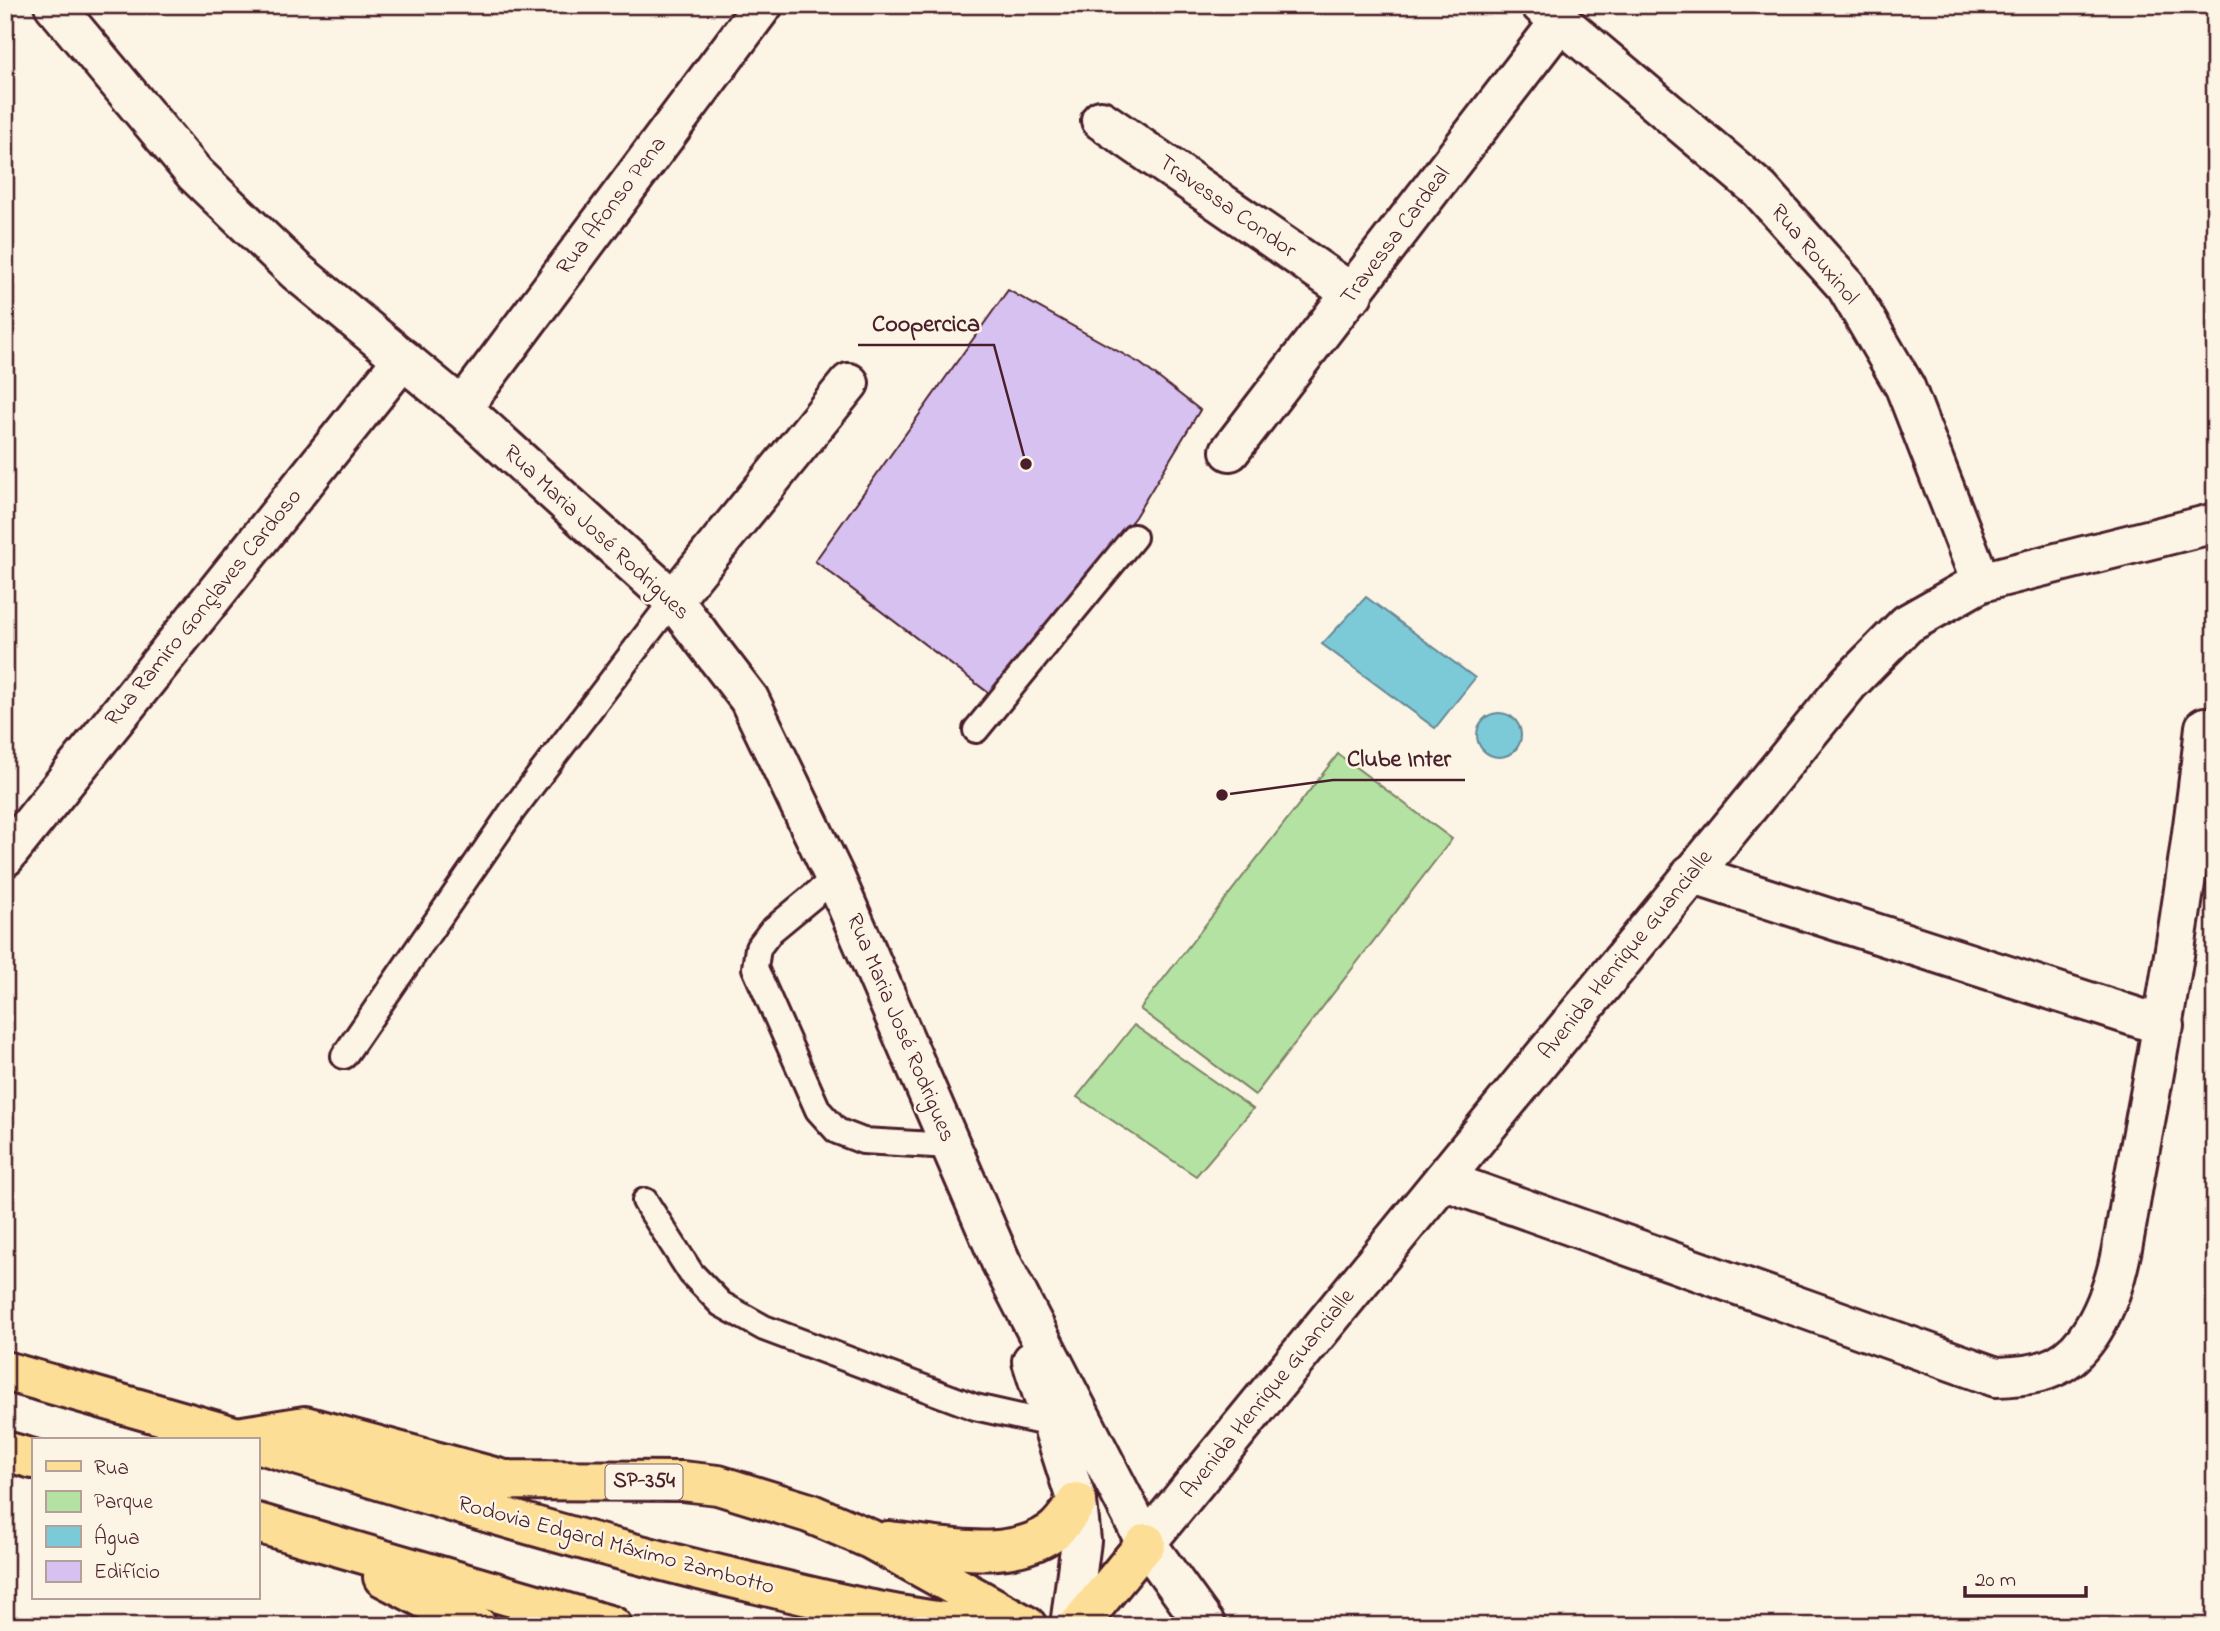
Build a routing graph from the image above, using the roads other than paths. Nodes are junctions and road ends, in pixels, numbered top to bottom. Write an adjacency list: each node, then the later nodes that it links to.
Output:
1 (54, 5): 6 (street, Rua Maria José Rodrigues)
2 (763, 5): 8 (street, Rua Afonso Pena)
3 (1551, 13): 5 (street, Travessa Cardeal); 12 (street, Rua Rouxinol)
4 (1101, 120): 5 (street, Travessa Condor)
5 (1353, 294): 9 (street, Travessa Cardeal)
6 (404, 359): 8 (street, Rua Maria José Rodrigues); 16 (street, Rua Ramiro Gonçlaves Cardoso)
7 (849, 383): 13 (street)
8 (462, 408): 13 (street, Rua Maria José Rodrigues)
9 (1230, 451)
10 (2215, 523): 12 (street, Avenida Henrique Guancialle)
11 (1134, 537): 15 (lane)
12 (1981, 582): 17 (street, Avenida Henrique Guancialle)
13 (673, 600): 18 (street, Rua Maria José Rodrigues); 20 (lane)
14 (2205, 727): 19 (street)
15 (976, 730)
16 (5, 857)
17 (1691, 874): 19 (street); 22 (street, Avenida Henrique Guancialle)
18 (835, 878): 21 (street, Rua Maria José Rodrigues); 21 (lane)
19 (2164, 1026): 22 (street)
20 (344, 1056)
21 (951, 1146): 24 (street, Rua Maria José Rodrigues)
22 (1443, 1180): 36 (street, Avenida Henrique Guancialle)
23 (645, 1201): 26 (lane)
24 (1001, 1262): 26 (street); 36 (street)
25 (5, 1371): 27 (main road, Rodovia Edgard Máximo Zambotto / SP-354)
26 (1051, 1424): 32 (street)
27 (241, 1438)
28 (256, 1438): 35 (main road, SP-354)
29 (259, 1443): 39 (main road, Rodovia Edgard Máximo Zambotto / SP-354)
30 (5, 1451): 31 (main road)
31 (32, 1459)
32 (1077, 1503): 35 (main road); 41 (street)
33 (259, 1524): 34 (main road)
34 (296, 1534): 37 (main road); 38 (main road)
35 (870, 1539): 40 (main road, SP-354)
36 (1146, 1543): 42 (main road); 43 (street)
37 (477, 1626)
38 (612, 1626)
39 (980, 1626)
40 (1027, 1626)
41 (1070, 1626)
42 (1077, 1626)
43 (1206, 1626)

